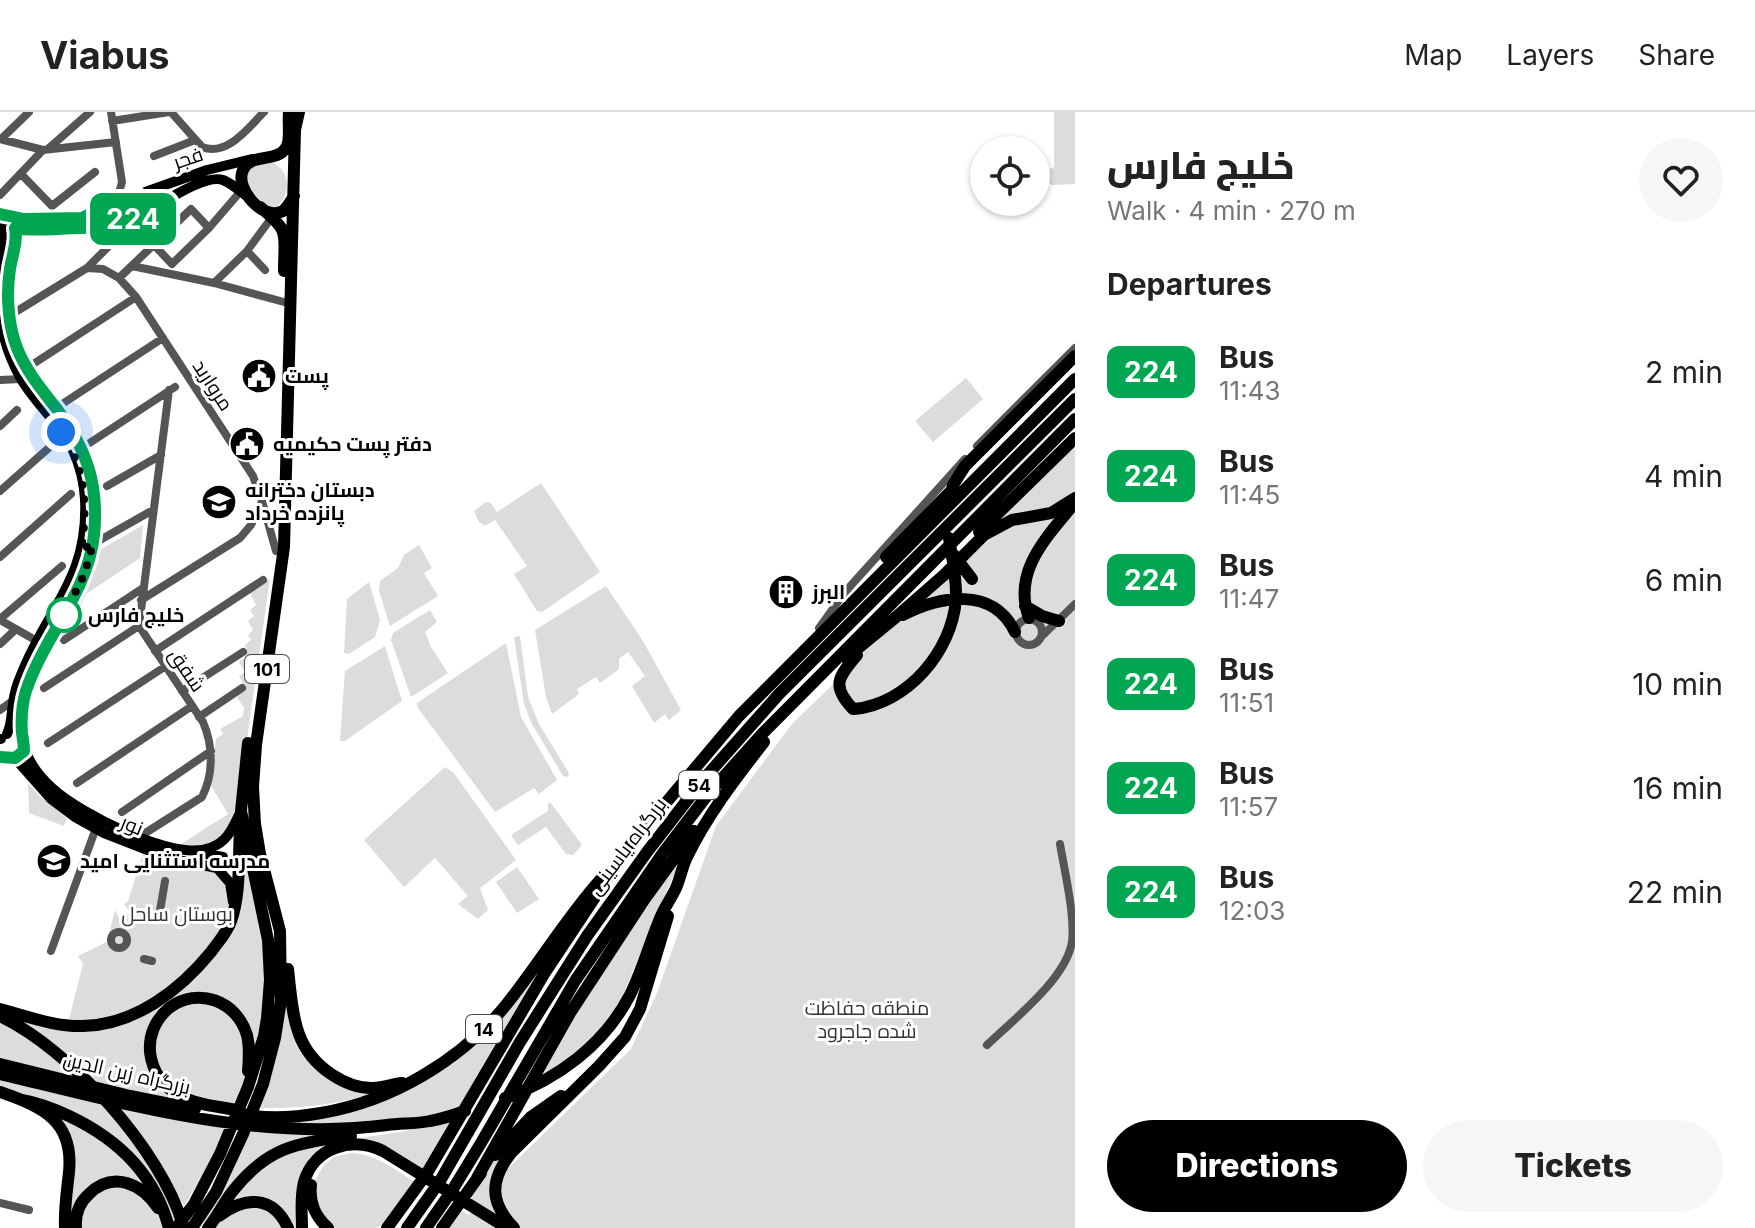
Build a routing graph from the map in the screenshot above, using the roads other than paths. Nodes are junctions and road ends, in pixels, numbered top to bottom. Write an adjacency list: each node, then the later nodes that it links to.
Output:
1 (29, 112): 8 (street)
2 (90, 112): 11 (street)
3 (170, 112): 7 (street); 9 (street)
4 (264, 112): 9 (street)
5 (289, 112): 13 (highway)
6 (299, 112): 18 (highway, 101)
7 (111, 117): 10 (street)
8 (0, 139): 11 (street)
9 (195, 140): 12 (street)
10 (116, 142): 11 (street); 17 (street)
11 (46, 150): 16 (street)
12 (154, 156)
13 (267, 157): 14 (highway); 18 (highway)
14 (252, 159): 20 (main road, فجر); 22 (highway)
15 (95, 172): 16 (street)
16 (21, 174): 19 (street)
17 (122, 182): 20 (street); 21 (street)
18 (294, 190): 22 (highway); 121 (highway, 101)
19 (0, 195)
20 (137, 195): 21 (main road, فجر); 24 (main road)
21 (117, 200): 23 (main road, فجر)
22 (250, 200): 24 (main road, فجر); 25 (highway); 29 (street)
23 (0, 214)
24 (142, 214): 28 (main road, فجر); 33 (street)
25 (272, 217): 32 (street); 41 (highway, 101)
26 (0, 225): 27 (main road, فجر)
27 (15, 228): 28 (main road, فجر); 42 (main road)
28 (102, 228): 33 (street)
29 (209, 228): 31 (street); 31 (street)
30 (0, 231): 38 (main road)
31 (154, 245): 34 (street)
32 (247, 251): 36 (street); 39 (street)
33 (101, 253): 35 (street)
34 (132, 266): 37 (street); 39 (street)
35 (87, 268): 37 (street); 42 (street)
36 (265, 270)
37 (119, 278): 40 (street, مروارید)
38 (0, 282)
39 (214, 283): 41 (street)
40 (136, 297): 43 (street, مروارید); 46 (street)
41 (284, 302): 66 (highway, 101)
42 (5, 315): 46 (main road)
43 (163, 338): 50 (street); 62 (street, مروارید)
44 (1075, 348): 82 (street)
45 (1075, 356): 67 (highway)
46 (27, 374): 48 (street); 50 (main road); 65 (main road)
47 (1075, 379): 93 (highway)
48 (0, 380)
49 (1075, 399): 150 (highway, بزرگراه یاسینی / 54)
50 (56, 408): 64 (main road)
51 (17, 410): 53 (street)
52 (1075, 419): 98 (highway, بزرگراه یاسینی / 54)
53 (0, 426)
54 (1075, 435): 75 (highway); 82 (highway)
55 (88, 444): 57 (street)
56 (51, 446): 59 (street)
57 (161, 455): 58 (street); 63 (street)
58 (107, 486)
59 (0, 491)
60 (71, 494): 68 (street)
61 (1075, 500): 75 (highway); 77 (highway)
62 (262, 501): 66 (street, مروارید); 73 (street)
63 (153, 510): 64 (street); 72 (street)
64 (93, 544): 65 (main road); 103 (main road)
65 (81, 550): 88 (main road)
66 (276, 551): 109 (highway, 101)
67 (951, 552): 70 (highway); 85 (highway)
68 (0, 557)
69 (62, 566): 78 (street)
70 (972, 579)
71 (263, 580): 90 (street)
72 (143, 588): 73 (street); 87 (street)
73 (141, 600): 81 (street)
74 (1075, 604): 79 (street)
75 (905, 609): 80 (highway)
76 (1075, 611): 79 (street)
77 (1027, 612): 79 (highway); 84 (street); 86 (street)
78 (0, 620): 83 (street)
79 (1059, 621): 86 (street)
80 (890, 623): 84 (highway); 85 (highway)
81 (139, 626): 90 (street, شفق); 94 (street)
82 (819, 628): 93 (highway)
83 (16, 629): 88 (street); 89 (street)
84 (1015, 632): 86 (street)
85 (873, 636): 98 (highway)
86 (1041, 637)
87 (64, 640)
88 (37, 641): 102 (main road)
89 (0, 644)
90 (155, 651): 92 (street, شفق)
91 (243, 652): 96 (street)
92 (166, 666): 96 (street, شفق); 104 (street)
93 (783, 672): 114 (highway)
94 (44, 688)
95 (242, 688): 101 (street)
96 (182, 691): 99 (street, شفق)
97 (11, 702): 100 (street)
98 (793, 702): 107 (highway, 14); 151 (highway, بزرگراه یاسینی / 54)
99 (192, 706): 101 (street, شفق); 108 (street)
100 (0, 710)
101 (199, 717): 105 (street, شفق)
102 (2, 738): 103 (main road)
103 (23, 743): 106 (main road); 112 (main road, نور)
104 (48, 743)
105 (211, 751): 110 (street); 112 (street, شفق)
106 (5, 757): 111 (main road, نور)
107 (734, 780): 118 (highway, 14); 137 (highway)
108 (77, 783)
109 (241, 811): 115 (main road); 119 (highway); 129 (highway, 101)
110 (122, 812)
111 (96, 828): 112 (main road, نور); 122 (street)
112 (137, 842): 115 (main road, نور); 116 (main road, نور)
113 (1060, 844): 125 (street)
114 (627, 849): 128 (highway, 14); 143 (highway)
115 (186, 851): 116 (main road, نور)
116 (217, 868): 119 (main road)
117 (165, 881): 120 (street)
118 (676, 887): 130 (highway); 134 (highway, 14)
119 (234, 910): 123 (highway)
120 (159, 917)
121 (280, 931): 128 (highway); 141 (highway, 101)
122 (51, 951)
123 (0, 1009)
124 (0, 1016): 146 (highway)
125 (987, 1045)
126 (0, 1064): 133 (highway, بزرگراه زین الدین / 14)
127 (0, 1074): 133 (highway, بزرگراه زین الدین / 14)
128 (413, 1080): 135 (highway, 14)
129 (248, 1087): 133 (highway); 142 (highway, 101)
130 (578, 1087): 137 (highway); 155 (highway)
131 (0, 1092): 132 (highway)
132 (22, 1100): 142 (highway); 144 (highway)
133 (217, 1114): 135 (highway, 14); 135 (highway, 14)
134 (430, 1121): 135 (highway, 14); 141 (highway)
135 (274, 1122)
136 (418, 1178): 139 (highway); 148 (highway); 149 (highway)
137 (477, 1178): 152 (highway)
138 (0, 1203): 140 (street)
139 (469, 1209): 153 (highway); 154 (highway)
140 (29, 1210)
141 (203, 1224): 147 (highway)
142 (171, 1227): 145 (highway)
143 (387, 1227)
144 (65, 1228)
145 (76, 1228)
146 (184, 1228)
147 (288, 1228)
148 (302, 1228)
149 (328, 1228)
150 (407, 1228)
151 (426, 1228)
152 (442, 1228)
153 (495, 1228)
154 (507, 1228)
155 (514, 1228)

